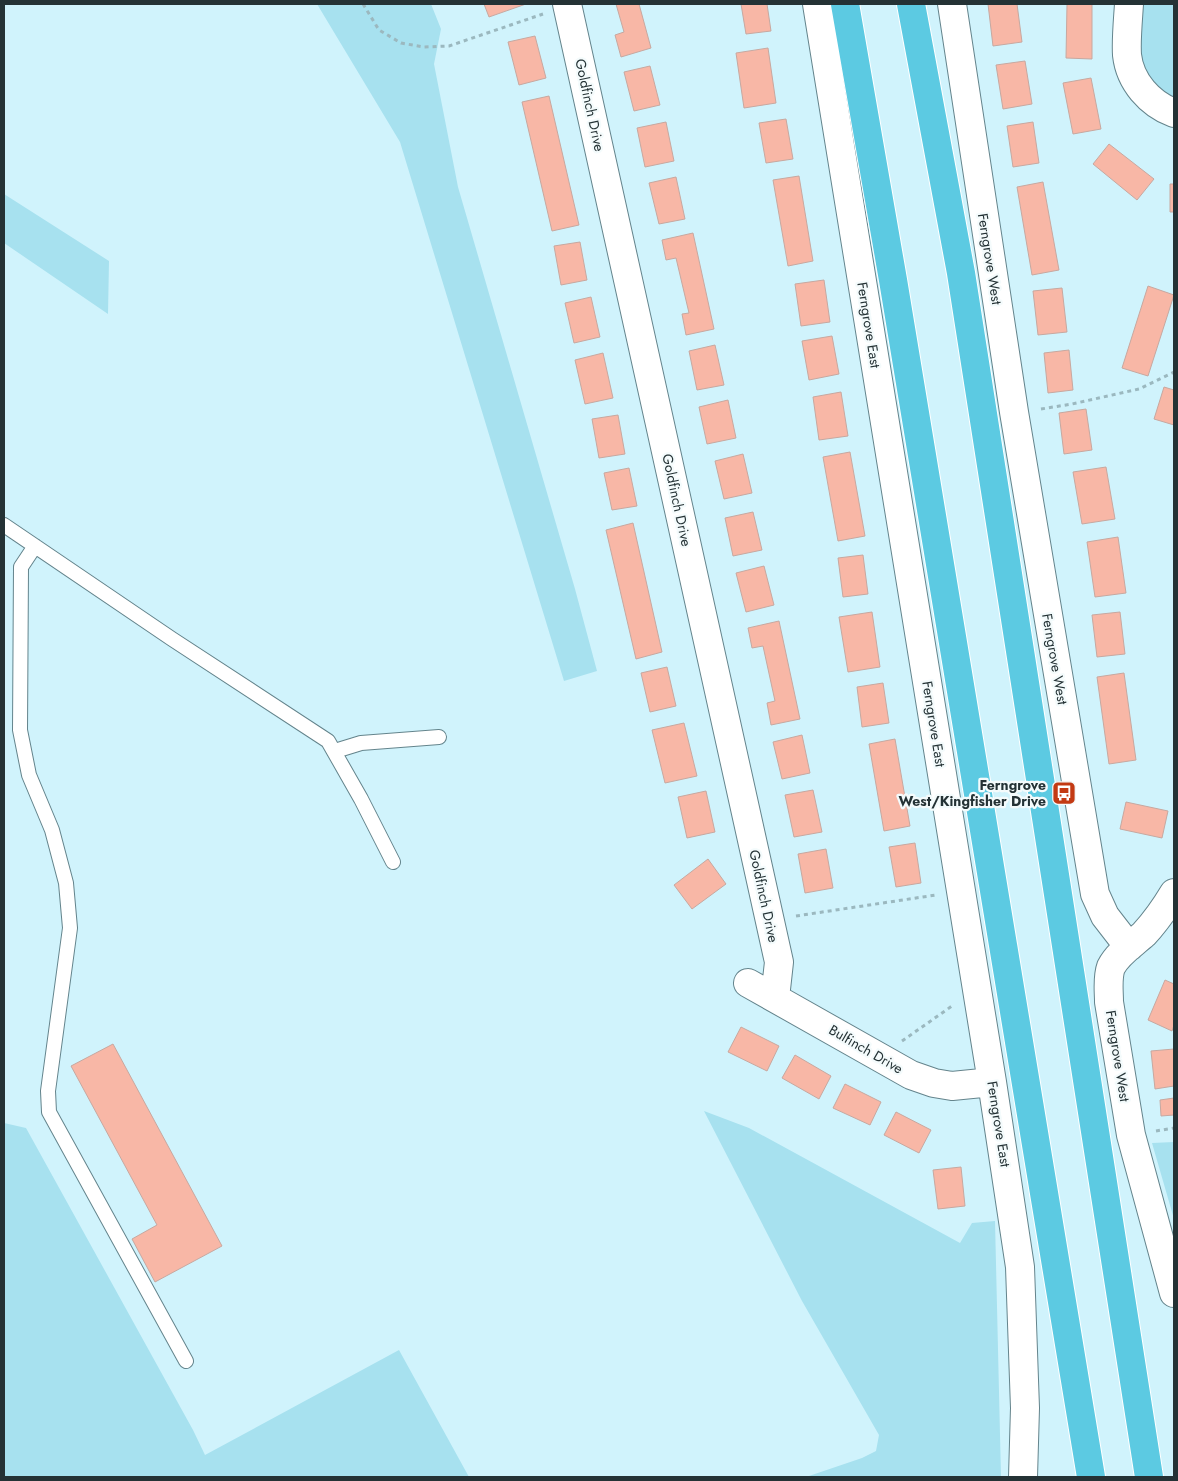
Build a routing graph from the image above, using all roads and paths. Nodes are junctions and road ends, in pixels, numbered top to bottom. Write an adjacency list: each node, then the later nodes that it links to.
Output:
1 (363, 4): 7 (path)
2 (817, 4): 16 (street, Ferngrove East)
3 (845, 4): 28 (highway)
4 (912, 4): 29 (highway)
5 (952, 4): 10 (street, Ferngrove West)
6 (1129, 4): 8 (street)
7 (568, 5): 18 (street, Goldfinch Drive)
8 (1174, 113)
9 (1174, 372): 10 (path)
10 (1014, 412): 19 (street, Ferngrove West)
11 (4, 525): 12 (lane)
12 (35, 546): 14 (lane); 26 (lane)
13 (439, 737): 14 (lane)
14 (335, 751): 15 (lane)
15 (393, 862)
16 (961, 892): 18 (path); 22 (street, Ferngrove East)
17 (1174, 893): 19 (street)
18 (770, 920): 21 (street, Goldfinch Drive)
19 (1129, 947): 25 (street, Ferngrove West)
20 (748, 983): 21 (street, Bulfinch Drive)
21 (775, 998): 23 (street, Bulfinch Drive)
22 (979, 998): 23 (path); 24 (street, Ferngrove East)
23 (887, 1061): 24 (street, Bulfinch Drive)
24 (992, 1082): 27 (street, Ferngrove East)
25 (1174, 1293)
26 (186, 1361)
27 (1023, 1477)
28 (1091, 1477)
29 (1150, 1477)

